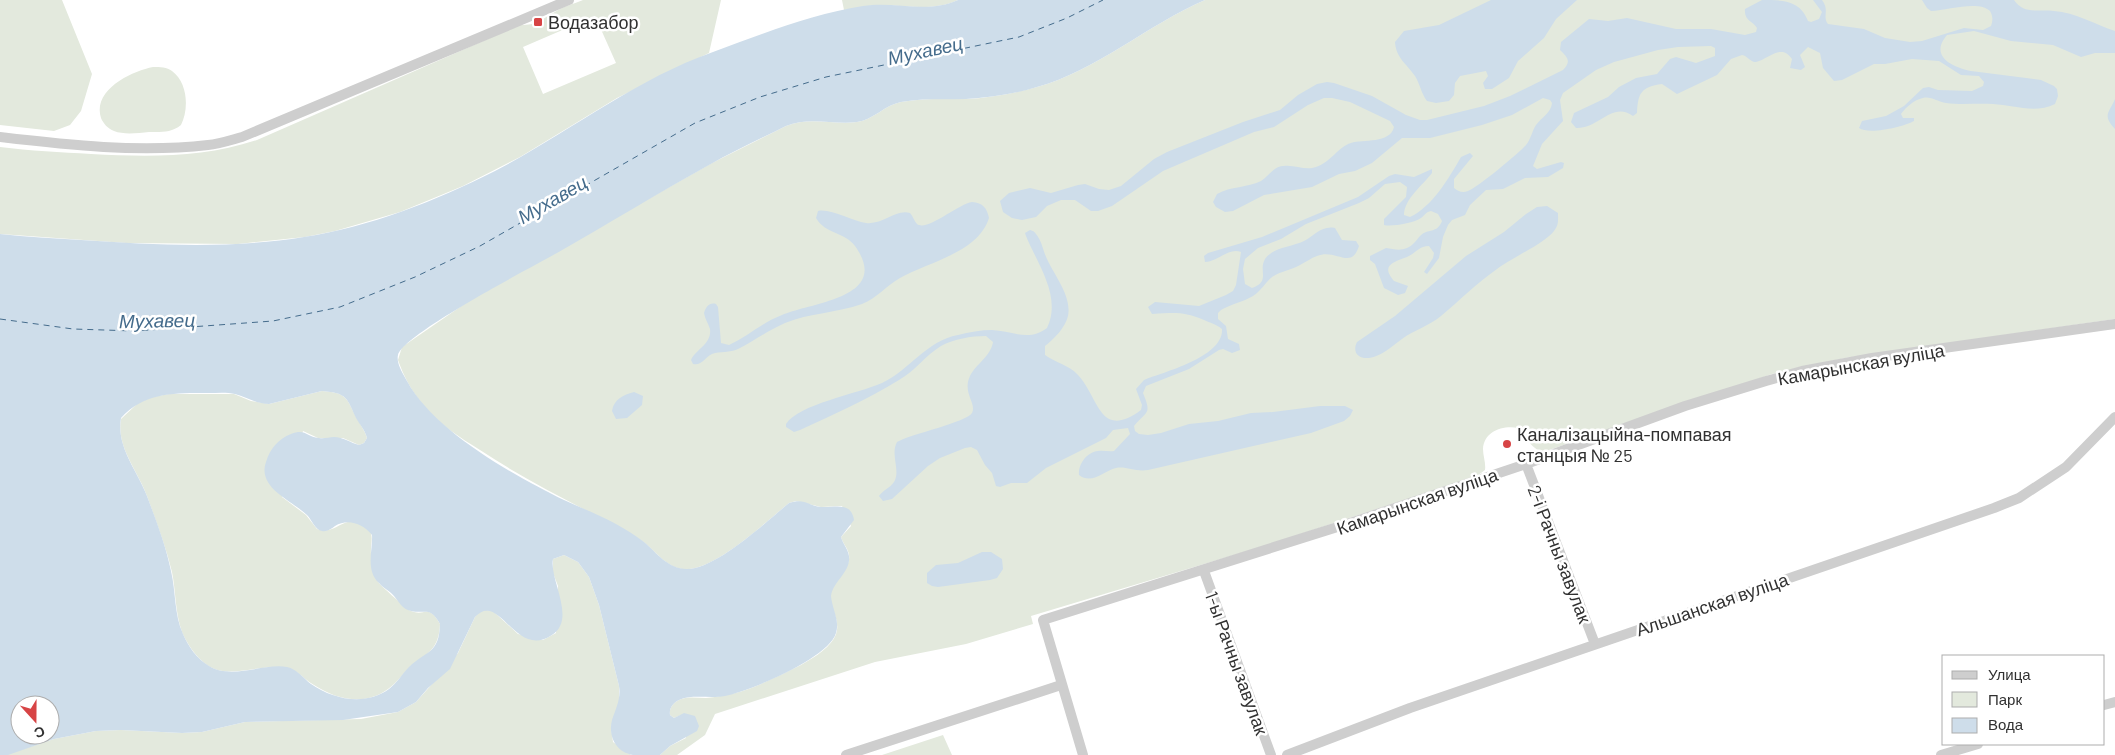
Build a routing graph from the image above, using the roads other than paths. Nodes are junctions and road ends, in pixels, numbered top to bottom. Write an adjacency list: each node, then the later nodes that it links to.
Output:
1 (569, 0): 2 (street)
2 (0, 137)
3 (2115, 324): 5 (street, Камарынская вуліца)
4 (2115, 416): 7 (street, Альшанская вуліца)
5 (1526, 464): 6 (street, Камарынская вуліца); 7 (street, 2-і Рачны завулак)
6 (1204, 571): 8 (street, Камарынская вуліца); 12 (street, 1-ы Рачны завулак)
7 (1595, 644): 13 (street, Альшанская вуліца)
8 (1061, 685): 10 (street); 11 (street)
9 (1975, 745): 14 (street)
10 (846, 755)
11 (1083, 755)
12 (1270, 755)
13 (1287, 755)
14 (1941, 755)

